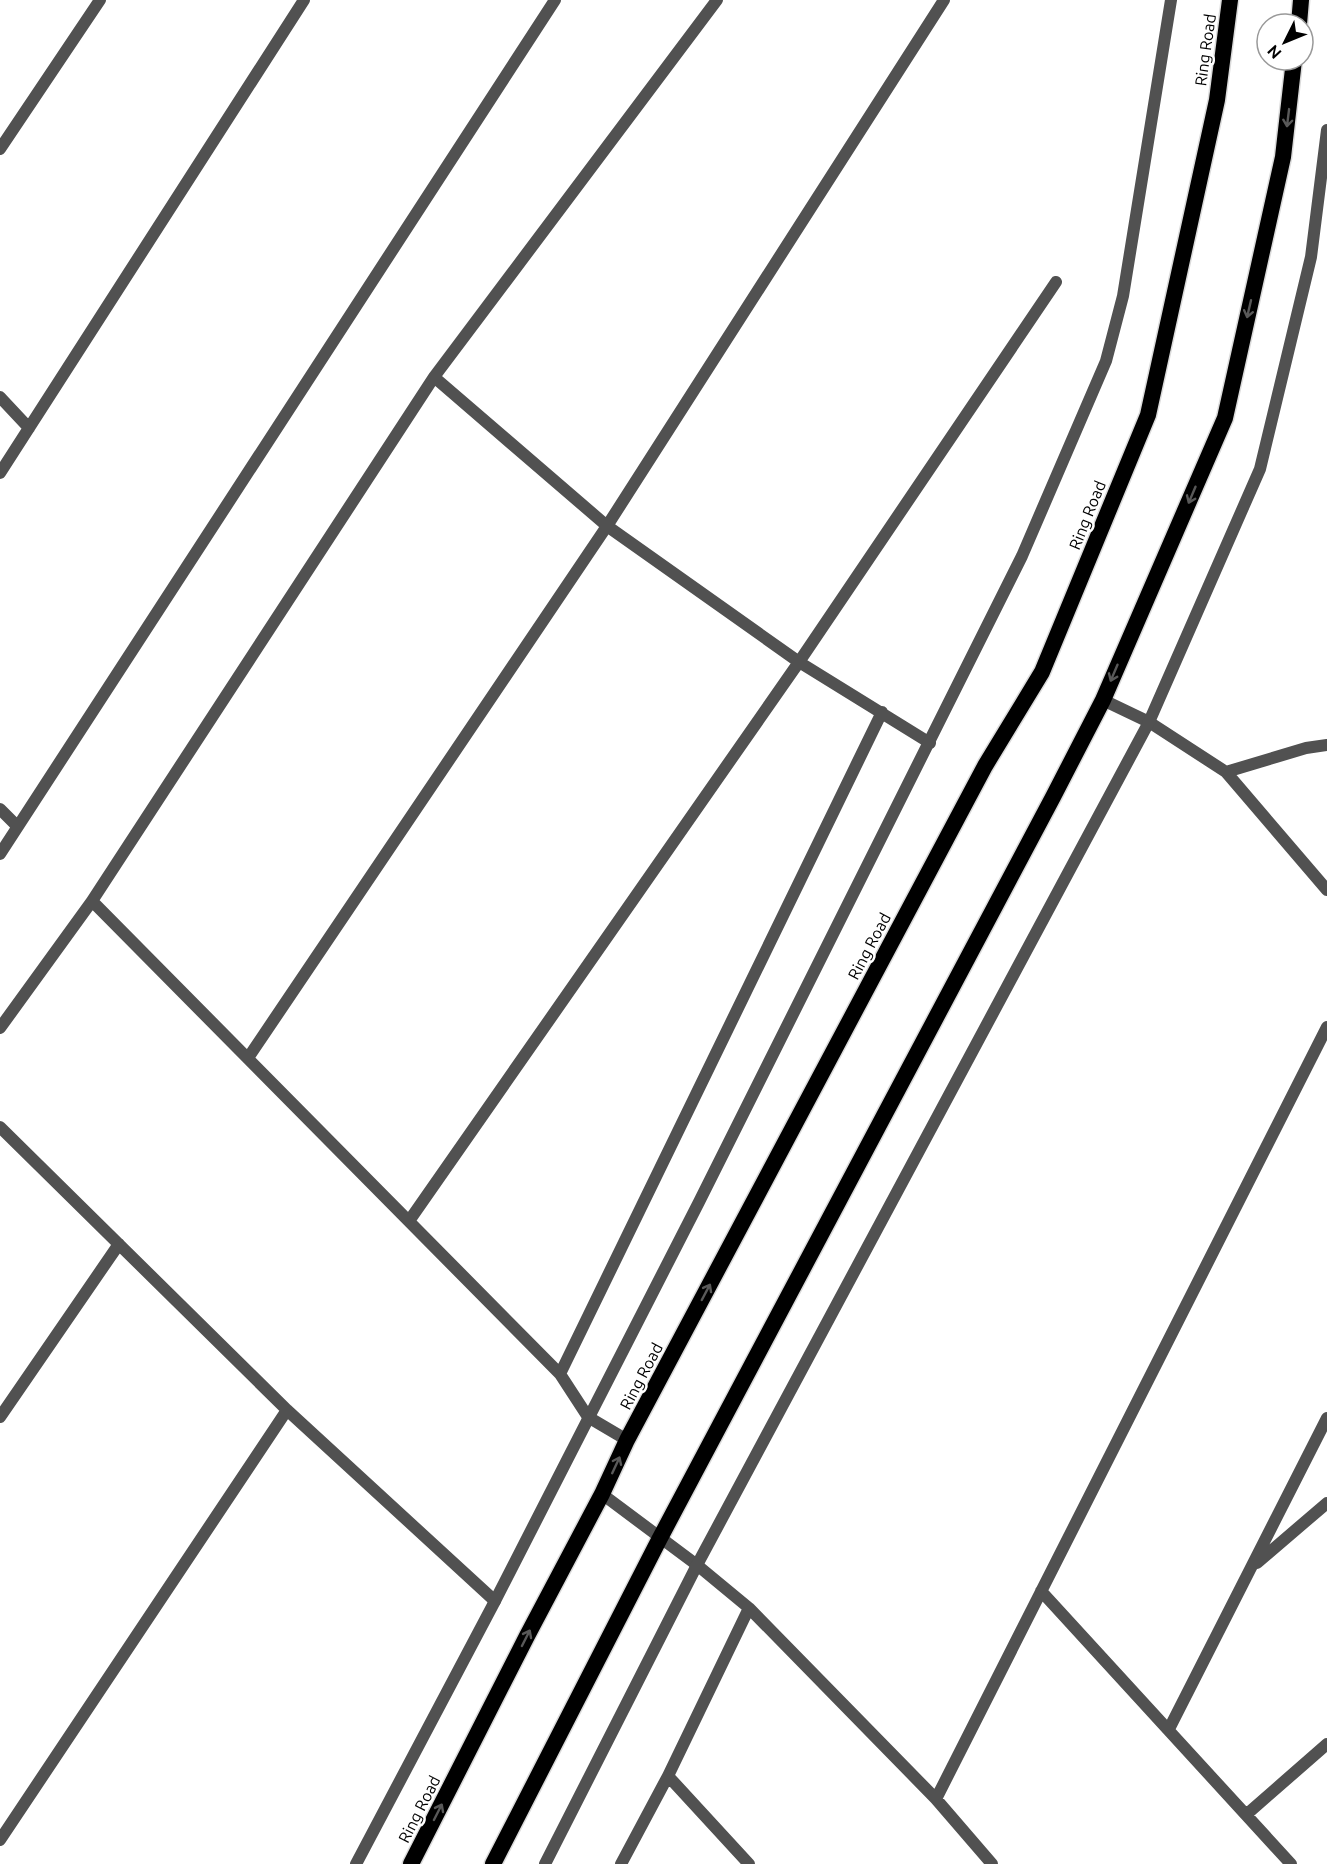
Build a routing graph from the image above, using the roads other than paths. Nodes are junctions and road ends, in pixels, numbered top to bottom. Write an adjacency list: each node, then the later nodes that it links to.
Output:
1 (100, 0): 10 (street)
2 (304, 0): 14 (street)
3 (555, 0): 25 (street)
4 (717, 0): 12 (street)
5 (944, 0): 16 (street)
6 (1171, 0): 21 (street)
7 (1230, 0): 40 (highway, Ring Road, one-way to 7)
8 (1293, 72): 18 (highway, one-way to 18)
9 (1327, 130): 20 (street)
10 (0, 149)
11 (1056, 282): 17 (street)
12 (434, 377): 16 (street); 28 (street)
13 (0, 397): 14 (street)
14 (29, 428): 15 (street)
15 (0, 473)
16 (607, 526): 17 (street); 31 (street)
17 (799, 662): 19 (street); 33 (street)
18 (1103, 699): 20 (street); 43 (highway)
19 (882, 712): 21 (street); 35 (street)
20 (1149, 722): 23 (street); 44 (street)
21 (930, 743): 38 (street)
22 (1327, 745): 23 (street)
23 (1226, 772): 27 (street)
24 (0, 809): 25 (street)
25 (17, 826): 26 (street)
26 (0, 854)
27 (1327, 890)
28 (92, 900): 30 (street); 31 (street)
29 (1327, 1027): 46 (street)
30 (0, 1028)
31 (248, 1058): 33 (street)
32 (0, 1127): 34 (street)
33 (409, 1221): 35 (street)
34 (119, 1244): 36 (street); 37 (street)
35 (560, 1374): 38 (street)
36 (286, 1410): 47 (street); 54 (street)
37 (0, 1417)
38 (588, 1417): 40 (street); 47 (street)
39 (1327, 1418): 45 (street)
40 (627, 1440): 41 (highway, Ring Road, one-way to 40)
41 (602, 1494): 43 (street); 56 (highway, Ring Road, one-way to 41)
42 (1327, 1503): 45 (street)
43 (660, 1538): 44 (street); 57 (highway)
44 (697, 1565): 48 (street); 58 (street)
45 (1251, 1567): 49 (street)
46 (1041, 1591): 49 (street); 52 (street)
47 (495, 1601): 55 (street)
48 (748, 1608): 51 (street); 52 (street)
49 (1169, 1729): 53 (street)
50 (1327, 1744): 53 (street)
51 (668, 1776): 59 (street); 60 (street)
52 (936, 1799): 61 (street)
53 (1247, 1814): 62 (street)
54 (0, 1840)
55 (356, 1864)
56 (411, 1864)
57 (493, 1864)
58 (545, 1864)
59 (621, 1864)
60 (749, 1864)
61 (992, 1864)
62 (1292, 1864)

